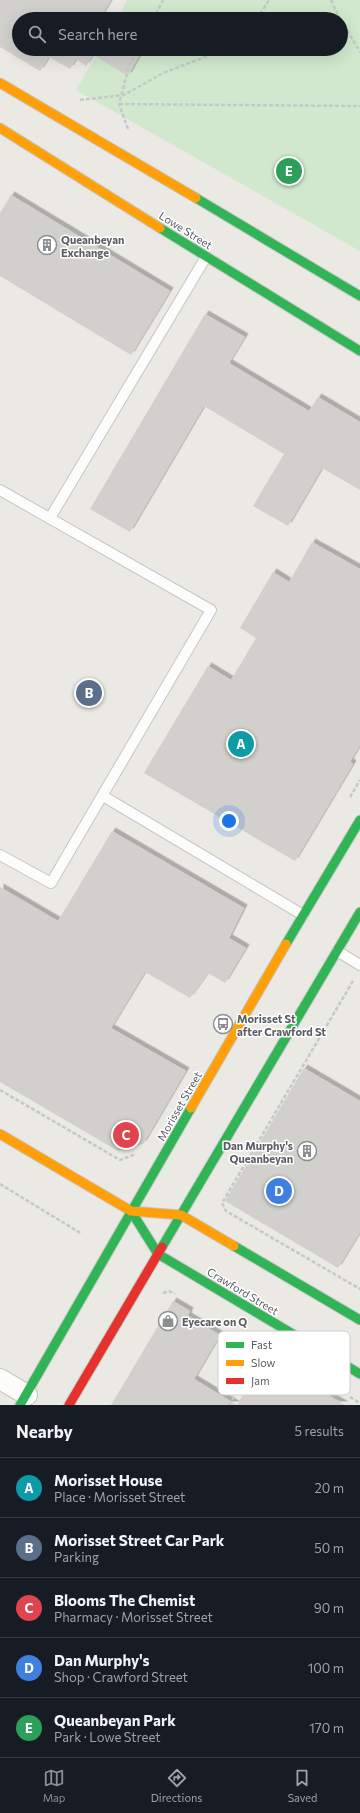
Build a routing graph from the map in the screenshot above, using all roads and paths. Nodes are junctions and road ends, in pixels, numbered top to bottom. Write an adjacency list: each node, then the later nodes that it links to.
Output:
1 (163, 0): 4 (path)
2 (269, 0): 5 (path)
3 (331, 0): 6 (path)
4 (157, 12)
5 (261, 12)
6 (337, 12)
7 (348, 32): 8 (path)
8 (360, 52)
9 (134, 56): 12 (path)
10 (208, 56): 12 (path)
11 (0, 83): 19 (street)
12 (121, 96): 13 (path); 14 (path)
13 (77, 100)
14 (119, 104): 15 (path); 17 (path)
15 (360, 106)
16 (0, 128): 18 (street, Lowe Street)
17 (129, 131)
18 (206, 257): 20 (street, Lowe Street); 22 (lane)
19 (360, 296)
20 (360, 351)
21 (0, 490): 22 (lane)
22 (50, 518): 23 (lane)
23 (103, 796): 25 (lane); 27 (lane)
24 (360, 820): 27 (street, Morisset Street)
25 (0, 855)
26 (360, 912): 28 (street)
27 (303, 915): 35 (street, Morisset Street)
28 (337, 951): 29 (lane); 36 (street)
29 (360, 965)
30 (356, 976): 39 (path)
31 (0, 1090): 33 (path)
32 (0, 1134): 35 (street, Crawford Street)
33 (138, 1153)
34 (0, 1184): 37 (path)
35 (131, 1211): 36 (street, Crawford Street); 38 (street, Crawford Street); 48 (street, Morisset Street)
36 (181, 1215): 38 (street); 42 (street, Crawford Street)
37 (82, 1234)
38 (158, 1254): 43 (street, Crawford Street); 49 (street)
39 (360, 1289)
40 (162, 1293): 41 (path)
41 (176, 1294)
42 (360, 1320)
43 (288, 1331)
44 (350, 1368): 45 (street, Crawford Street)
45 (360, 1374)
46 (0, 1379): 48 (street)
47 (235, 1395): 50 (path)
48 (24, 1400)
49 (68, 1405)
50 (229, 1405)

